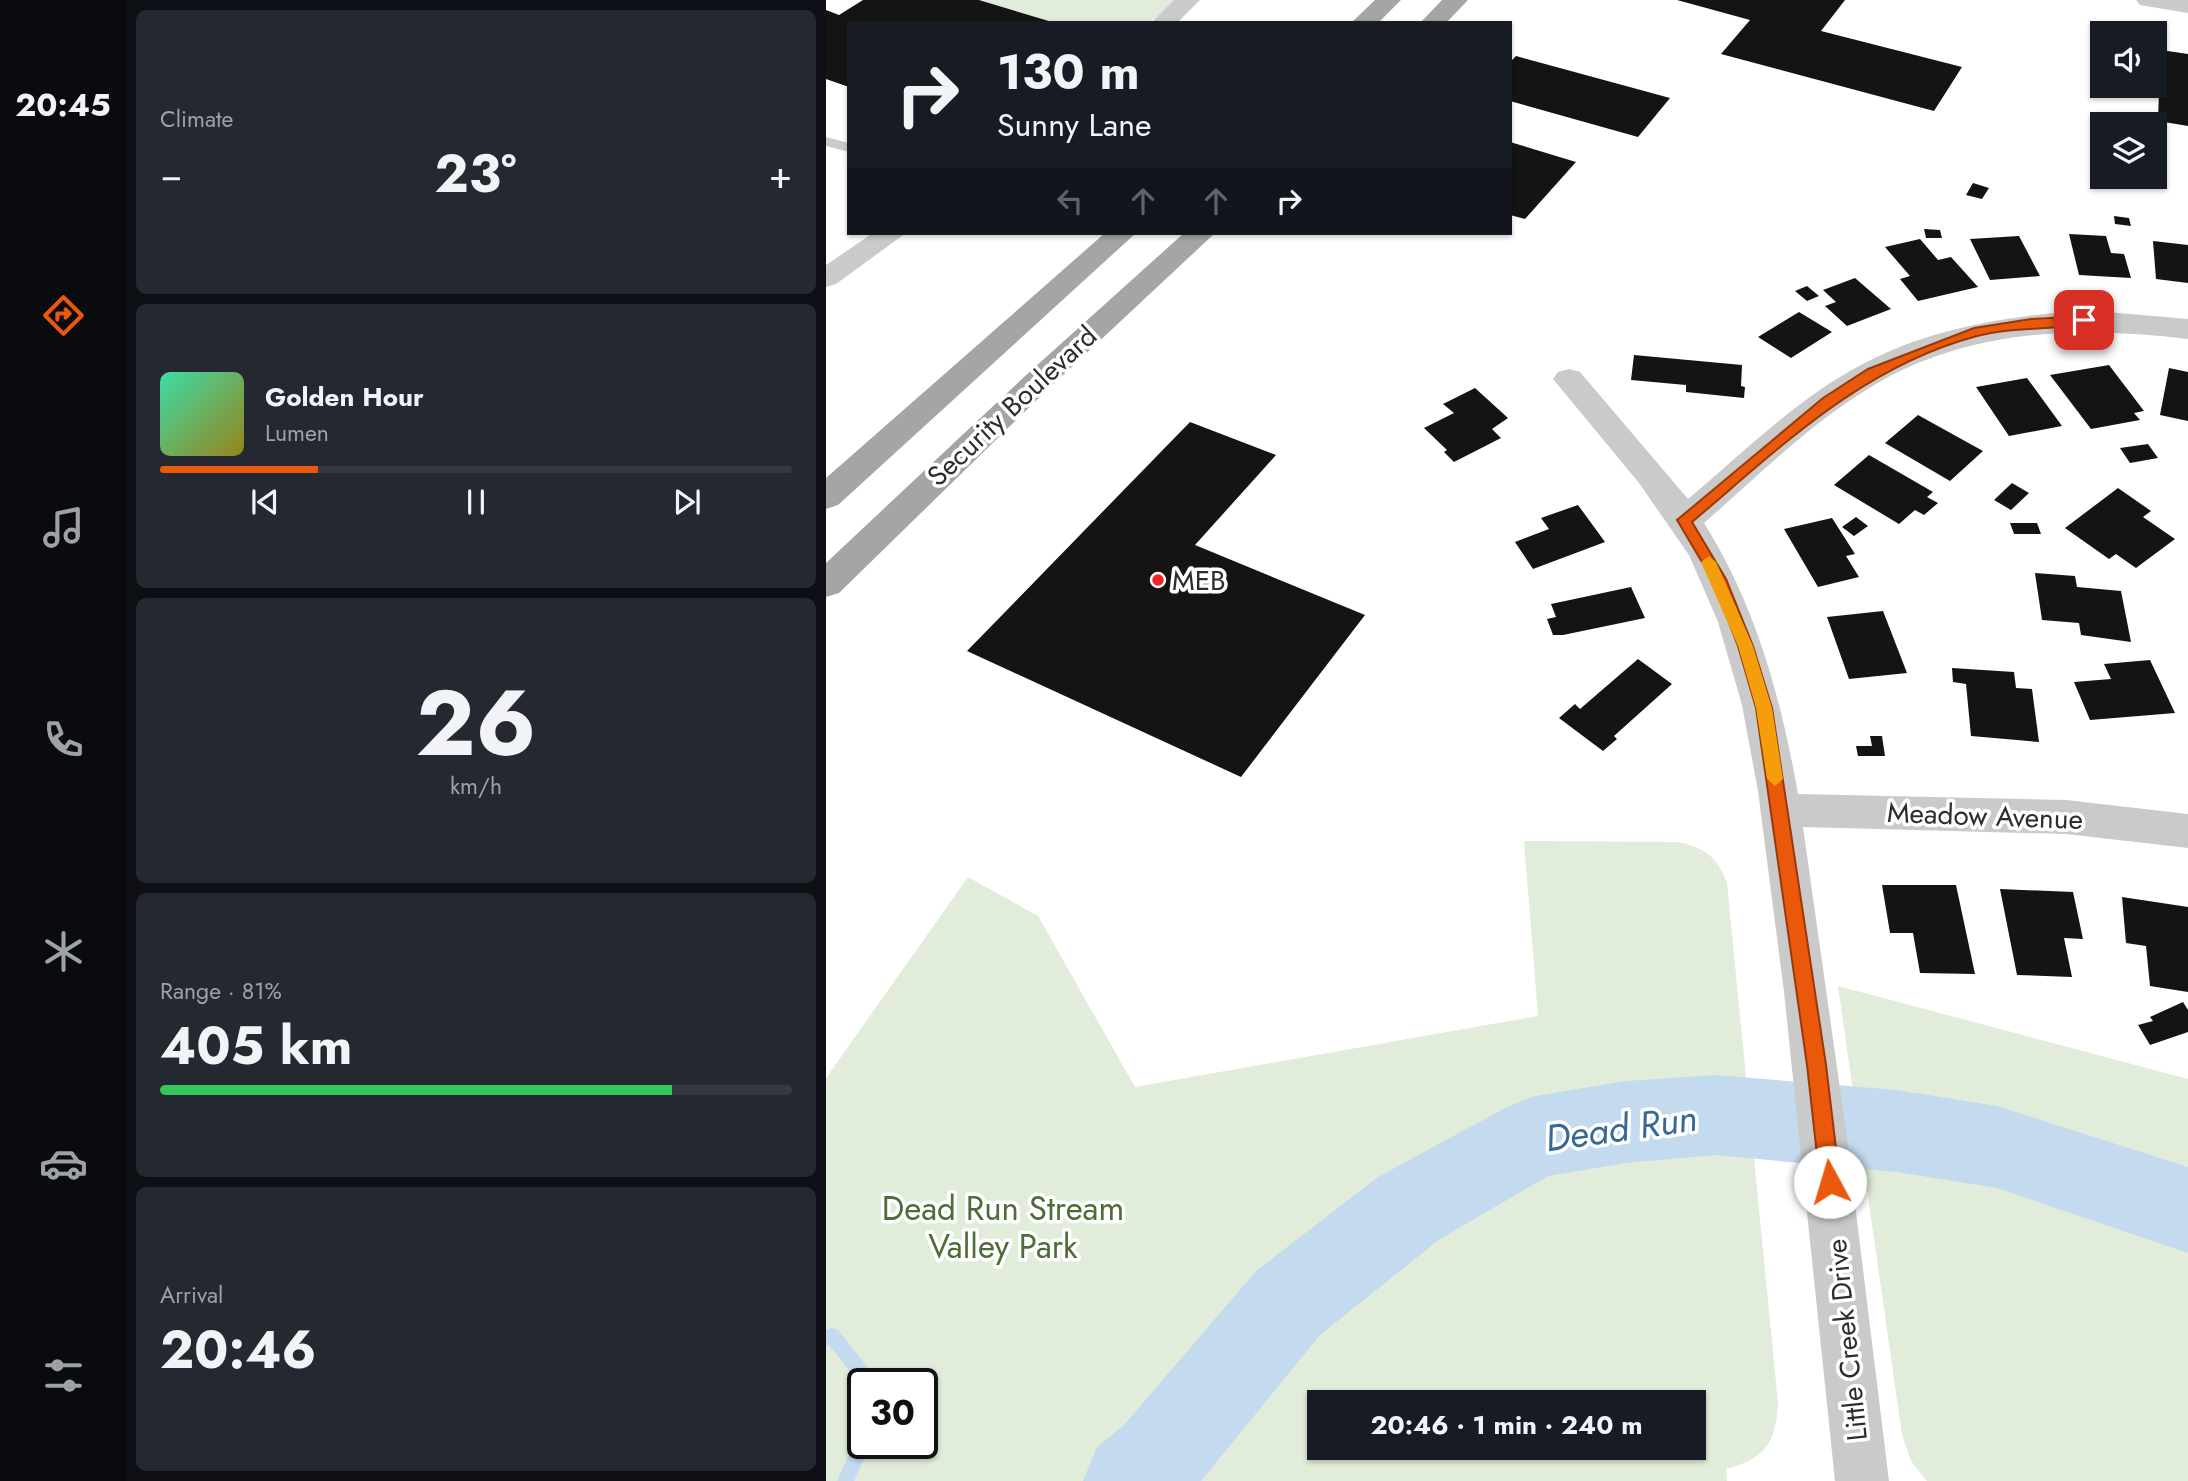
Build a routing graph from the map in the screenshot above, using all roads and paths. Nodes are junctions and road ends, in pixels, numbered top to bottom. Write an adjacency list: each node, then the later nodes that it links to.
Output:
1 (1188, 0): 6 (street)
2 (1389, 0): 7 (main road)
3 (1457, 0): 8 (main road)
4 (2148, 0): 5 (street)
5 (2188, 6)
6 (1165, 21)
7 (1365, 21)
8 (1434, 21)
9 (889, 235): 13 (street)
10 (1112, 235): 16 (main road)
11 (1120, 235): 17 (main road, Security Boulevard)
12 (1199, 235): 19 (main road, Security Boulevard)
13 (826, 278)
14 (2188, 328): 18 (street)
15 (1569, 379): 18 (street, Little Creek Drive)
16 (826, 462)
17 (826, 497)
18 (1685, 520): 20 (street, Little Creek Drive)
19 (826, 584)
20 (1780, 810): 21 (street, Meadow Avenue); 22 (street, Little Creek Drive)
21 (2188, 831)
22 (1862, 1481)

